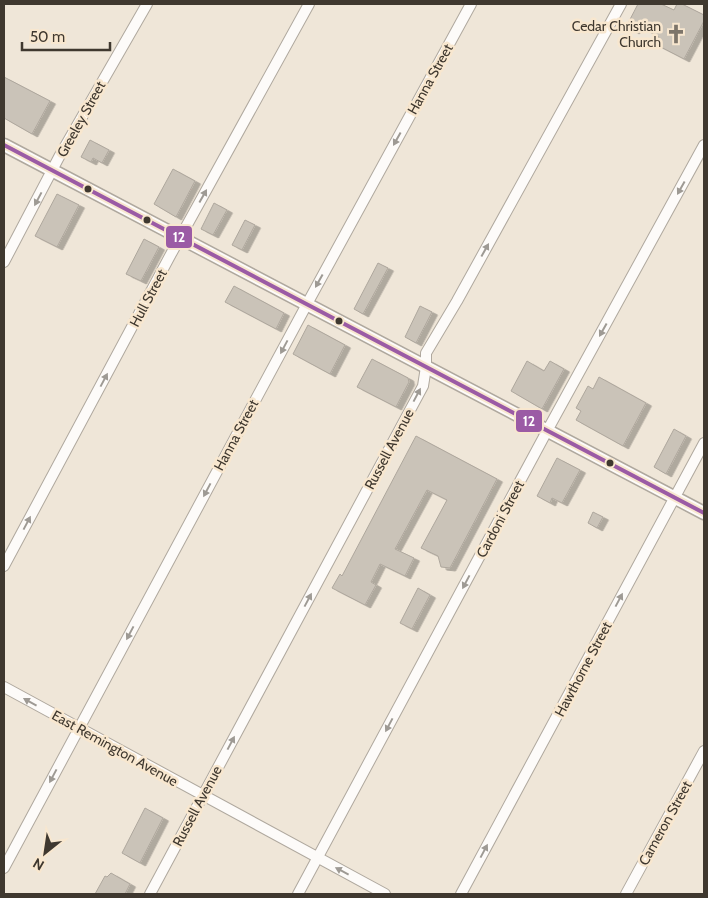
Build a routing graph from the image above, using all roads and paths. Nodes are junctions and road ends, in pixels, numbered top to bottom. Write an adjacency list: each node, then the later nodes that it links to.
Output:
1 (147, 4): 7 (street, Greeley Street)
2 (308, 4): 8 (street, Hull Street, one-way to 2)
3 (471, 4): 10 (street, Hanna Street, one-way to 10)
4 (621, 4): 11 (street, Russell Avenue, one-way to 4)
5 (4, 145): 7 (street)
6 (704, 145): 12 (street, Cardoni Street, one-way to 12)
7 (53, 171): 8 (street); 9 (street, Greeley Street, one-way to 9)
8 (180, 238): 10 (street); 16 (street, Hull Street, one-way to 8)
9 (4, 262)
10 (307, 304): 11 (street); 18 (street, Hanna Street, one-way to 18)
11 (426, 367): 12 (street); 20 (street, Russell Avenue, one-way to 11)
12 (547, 431): 14 (street); 21 (street, Cardoni Street, one-way to 21)
13 (704, 444): 14 (street, Hawthorne Street)
14 (674, 498): 15 (street); 26 (street, Hawthorne Street, one-way to 14)
15 (704, 513)
16 (4, 566)
17 (4, 687): 18 (street, East Remington Avenue, one-way to 17)
18 (79, 728): 20 (street, East Remington Avenue); 22 (street, Hanna Street, one-way to 22)
19 (704, 751): 27 (street, Cameron Street)
20 (203, 796): 21 (street, East Remington Avenue); 23 (street, Russell Avenue)
21 (318, 858): 24 (street, Cardoni Street); 25 (street, East Remington Avenue, one-way to 21)
22 (4, 868)
23 (150, 894)
24 (298, 894)
25 (385, 894)
26 (461, 894)
27 (626, 894)

